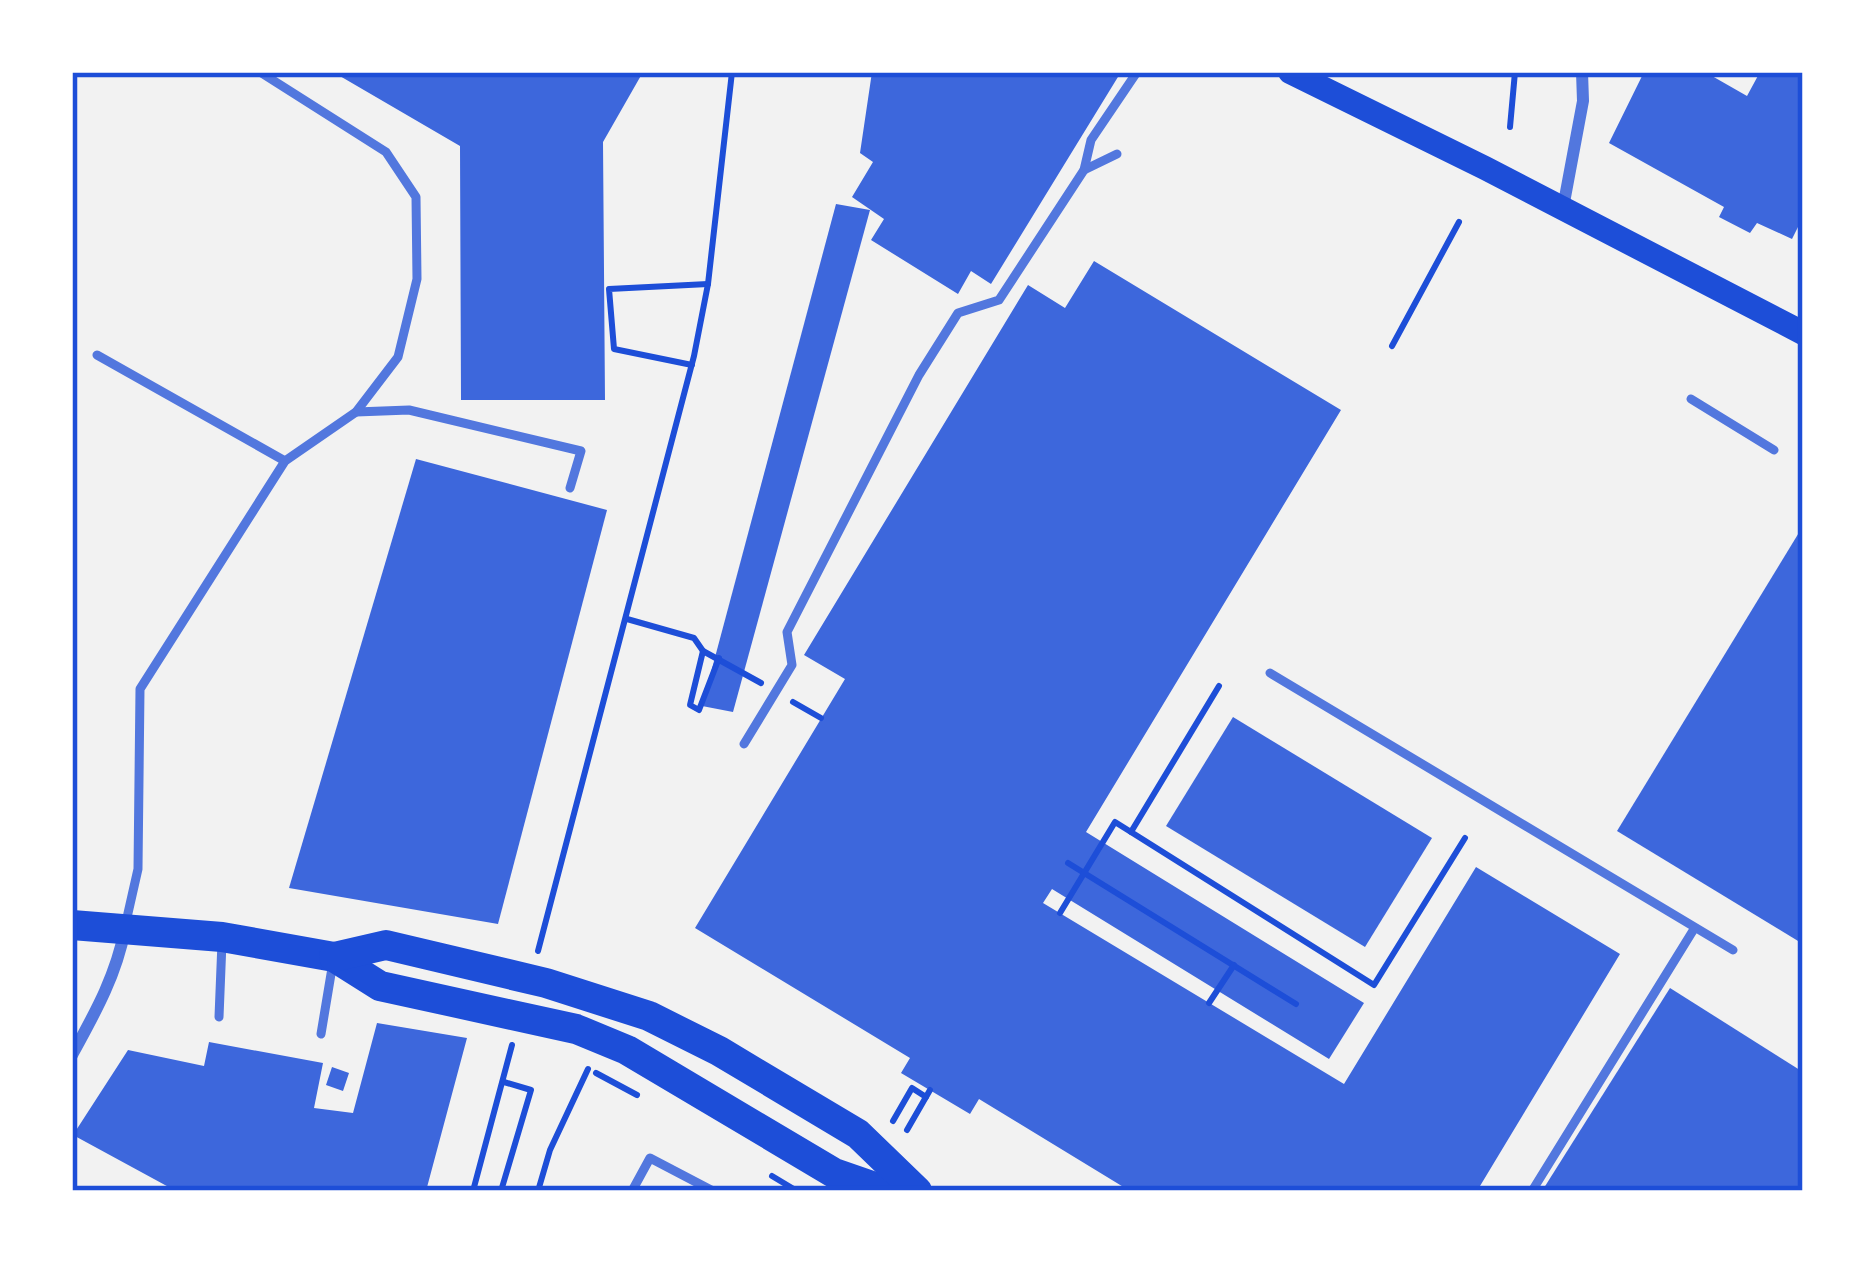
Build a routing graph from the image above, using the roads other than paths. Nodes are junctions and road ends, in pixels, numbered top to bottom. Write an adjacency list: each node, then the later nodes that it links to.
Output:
1 (260, 72): 11 (lane)
2 (1137, 72): 6 (lane)
3 (1290, 72): 7 (main road)
4 (1582, 72): 7 (street)
5 (1117, 154): 6 (lane)
6 (1084, 170): 16 (lane)
7 (1563, 209): 8 (main road)
8 (1803, 333)
9 (97, 355): 13 (lane)
10 (1691, 399): 12 (lane)
11 (356, 412): 13 (lane); 14 (lane)
12 (1774, 450)
13 (285, 461): 18 (lane)
14 (570, 488)
15 (1270, 673): 19 (lane)
16 (744, 744)
17 (72, 925): 18 (highway)
18 (125, 928): 20 (highway); 25 (street)
19 (1694, 928): 21 (lane); 30 (lane)
20 (222, 937): 22 (highway); 23 (lane)
21 (1733, 950)
22 (334, 957): 24 (lane); 28 (highway); 29 (highway)
23 (220, 1017)
24 (321, 1034)
25 (72, 1055)
26 (632, 1191): 27 (lane)
27 (713, 1191)
28 (886, 1191)
29 (916, 1191)
30 (1532, 1191)

